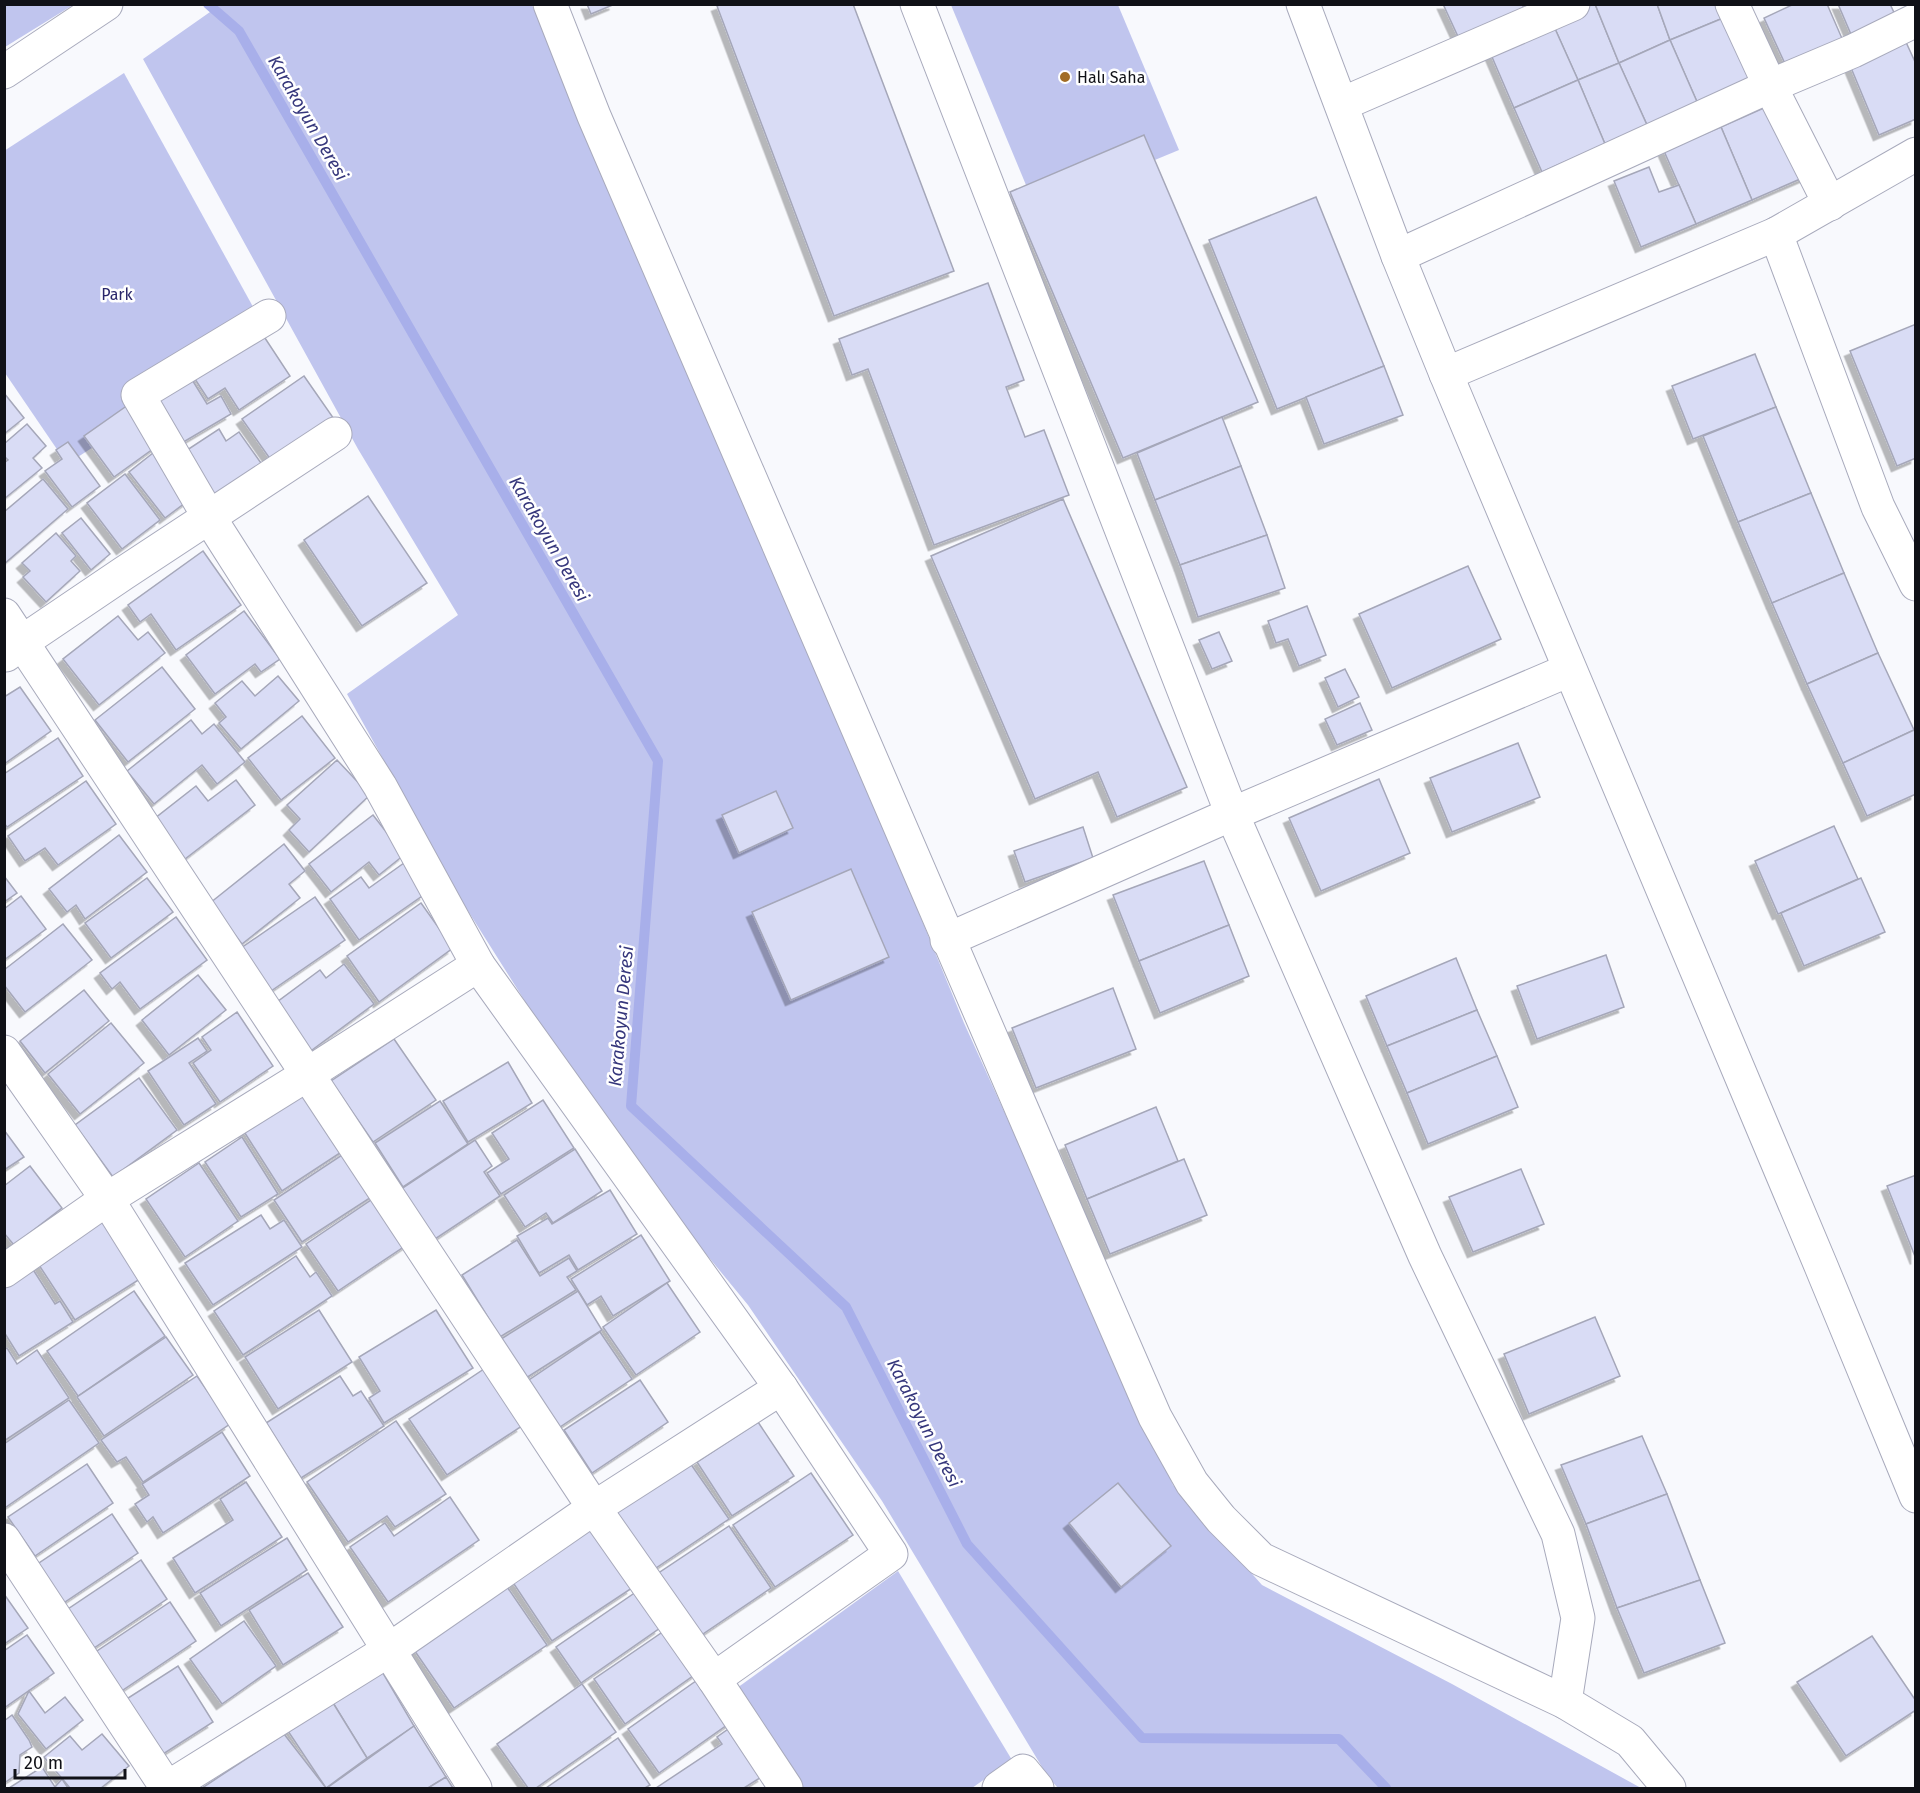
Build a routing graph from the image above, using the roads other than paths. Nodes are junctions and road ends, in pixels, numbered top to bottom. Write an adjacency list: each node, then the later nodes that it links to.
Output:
1 (106, 4): 8 (street)
2 (550, 4): 24 (street)
3 (917, 4): 23 (street)
4 (1303, 4): 10 (street)
5 (1573, 4): 10 (street)
6 (1732, 4): 9 (street)
7 (1916, 20): 9 (street)
8 (4, 72)
9 (1770, 86): 12 (street); 14 (street)
10 (1342, 104): 14 (street)
11 (1916, 154): 12 (street)
12 (1830, 204): 13 (street)
13 (1776, 234): 16 (street); 19 (street)
14 (1398, 256): 16 (street)
15 (269, 316): 18 (street)
16 (1446, 374): 22 (street)
17 (335, 434): 18 (street)
18 (209, 517): 21 (street); 25 (street)
19 (1916, 584)
20 (4, 615): 21 (street)
21 (13, 649): 27 (street)
22 (1569, 669): 23 (street); 31 (street)
23 (1232, 814): 24 (street); 38 (street)
24 (947, 940): 38 (street)
25 (478, 965): 27 (street); 30 (street)
26 (4, 1052): 28 (street)
27 (308, 1074): 28 (street); 34 (street)
28 (107, 1199): 29 (street); 36 (street)
29 (4, 1271)
30 (781, 1388): 34 (street); 37 (street)
31 (1871, 1389): 32 (street); 33 (street)
32 (1916, 1455)
33 (1916, 1496)
34 (594, 1508): 36 (street); 37 (street)
35 (4, 1540): 39 (street)
36 (389, 1650): 39 (street); 40 (street)
37 (714, 1679): 41 (street)
38 (1565, 1702): 44 (street)
39 (167, 1788)
40 (475, 1788)
41 (786, 1788)
42 (999, 1788): 43 (street)
43 (1037, 1788)
44 (1669, 1788)

